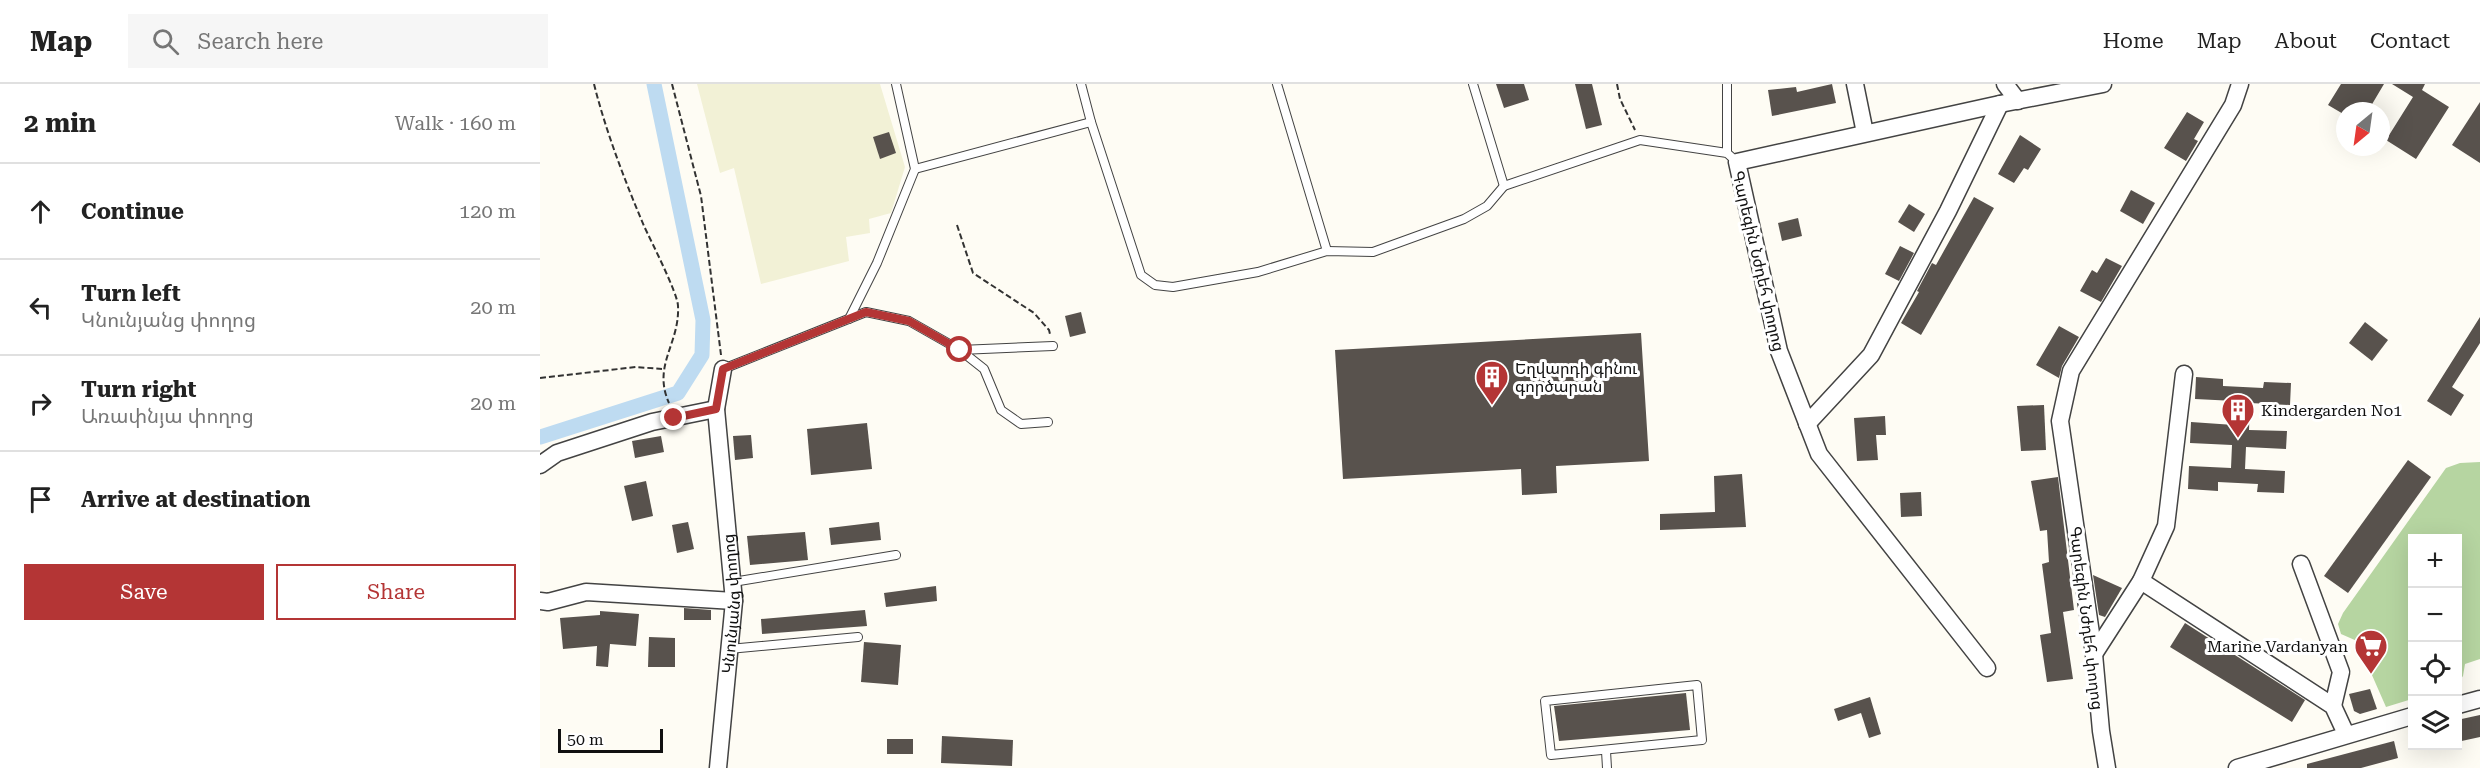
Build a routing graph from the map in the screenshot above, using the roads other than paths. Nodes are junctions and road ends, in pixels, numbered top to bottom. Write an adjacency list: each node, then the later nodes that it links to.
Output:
1 (897, 84): 15 (lane)
2 (1081, 84): 12 (lane)
3 (1277, 84): 17 (lane)
4 (1473, 84): 16 (lane)
5 (1727, 84): 14 (lane)
6 (1855, 84): 13 (street)
7 (2005, 84): 10 (street)
8 (2103, 84): 10 (street, Գարեգին Նժդեհ փողոց)
9 (2240, 84): 35 (street, Գարեգին Նժդեհ փողոց)
10 (2018, 100): 11 (street, Գարեգին Նժդեհ փողոց)
11 (2000, 104): 13 (street, Գարեգին Նժդեհ փողոց); 25 (street)
12 (1091, 122): 15 (lane); 17 (lane)
13 (1865, 133): 14 (street, Գարեգին Նժդեհ փողոց)
14 (1732, 157): 16 (lane); 25 (street, Գարեգին Նժդեհ փողոց)
15 (915, 169): 18 (lane)
16 (1504, 186): 17 (lane)
17 (1327, 251)
18 (849, 319): 20 (lane); 21 (lane)
19 (1053, 346): 20 (lane)
20 (960, 350): 24 (lane)
21 (723, 369): 23 (street, Կնունյանց փողոց)
22 (2184, 374): 29 (street)
23 (716, 409): 26 (street); 30 (street, Կնունյանց փողոց)
24 (1048, 422)
25 (1807, 424): 36 (street, Գարեգին Նժդեհ փողոց)
26 (540, 465)
27 (896, 555): 30 (lane)
28 (2301, 564): 39 (street)
29 (2141, 581): 35 (street); 39 (street)
30 (733, 582): 32 (street, Կնունյանց փողոց)
31 (540, 601): 32 (street)
32 (734, 601): 34 (street, Կնունյանց փողոց)
33 (858, 637): 34 (lane)
34 (729, 649): 43 (street, Կնունյանց փողոց)
35 (2094, 654): 45 (street, Գարեգին Նժդեհ փողոց)
36 (1987, 668)
37 (2480, 699): 38 (street)
38 (2462, 704)
39 (2333, 706): 41 (street)
40 (2408, 717): 41 (street)
41 (2346, 735): 46 (street)
42 (1606, 751): 42 (lane); 44 (lane)
43 (718, 768)
44 (1607, 768)
45 (2107, 768)
46 (2237, 768)

